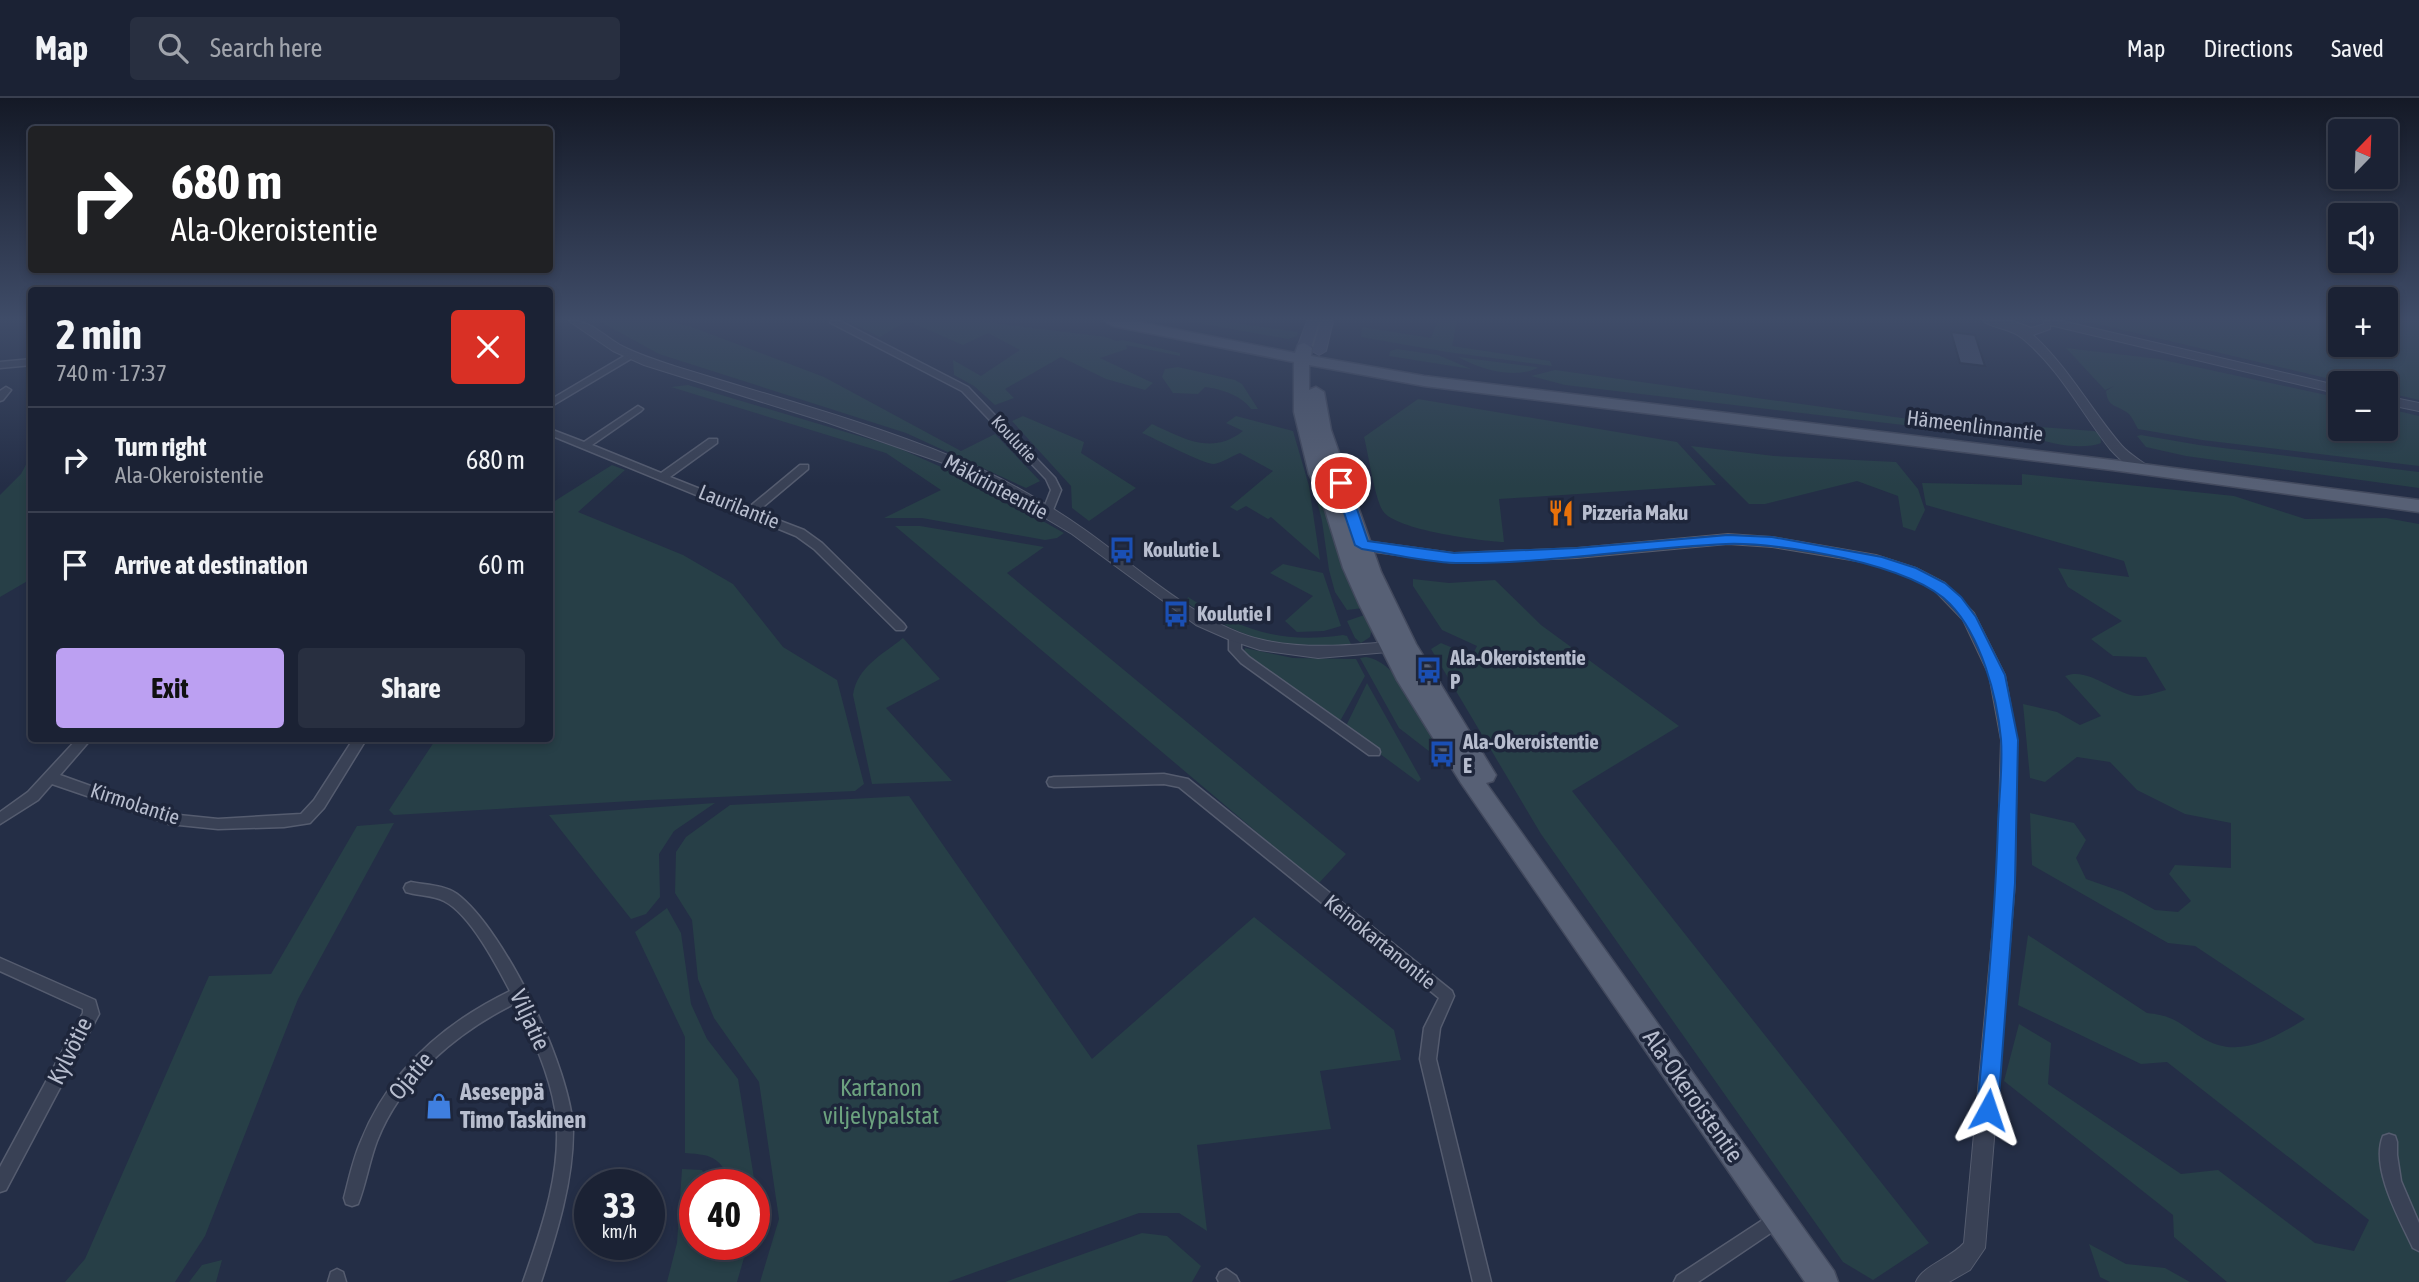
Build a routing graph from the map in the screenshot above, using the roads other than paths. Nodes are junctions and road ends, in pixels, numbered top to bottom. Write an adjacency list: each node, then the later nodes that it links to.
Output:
1 (596, 376): 10 (street)
2 (697, 376): 23 (street, Mäkirinteentie)
3 (940, 376): 23 (street, Koulutie)
4 (1313, 376): 24 (main road, Ala-Okeroistentie)
5 (1466, 376): 17 (main road, Hämeenlinnantie)
6 (2063, 376): 17 (street)
7 (2074, 376): 17 (street)
8 (2281, 376): 9 (street)
9 (2328, 387)
10 (553, 402)
11 (2398, 403): 12 (street)
12 (2419, 407)
13 (638, 410): 16 (street)
14 (553, 433): 16 (street, Laurilantie)
15 (713, 441): 19 (street)
16 (584, 446): 19 (street, Laurilantie)
17 (2132, 462): 20 (main road, Hämeenlinnantie); 21 (main road, Hämeenlinnantie)
18 (804, 467): 22 (street)
19 (663, 477): 22 (street, Laurilantie)
20 (2419, 492)
21 (2419, 506)
22 (750, 512): 25 (street, Laurilantie)
23 (1047, 513): 26 (street, Mäkirinteentie)
24 (1354, 544): 27 (main road, Ala-Okeroistentie); 46 (street)
25 (900, 627)
26 (1235, 636): 27 (street, Mäkirinteentie); 30 (street)
27 (1397, 646): 40 (main road, Ala-Okeroistentie)
28 (82, 742): 31 (street)
29 (358, 742): 31 (street, Kirmolantie)
30 (1374, 752)
31 (50, 778): 33 (street)
32 (1054, 782): 43 (street, Keinokartanontie)
33 (0, 819)
34 (411, 888): 36 (street, Viljatie)
35 (0, 964): 38 (street, Kylvötie)
36 (519, 994): 39 (street, Ojatie); 42 (street, Viljatie)
37 (2389, 1142): 41 (street)
38 (0, 1184)
39 (352, 1198)
40 (1778, 1218): 44 (street); 45 (main road, Ala-Okeroistentie)
41 (2419, 1242)
42 (532, 1282)
43 (1482, 1282)
44 (1683, 1282)
45 (1823, 1282)
46 (1927, 1282)

